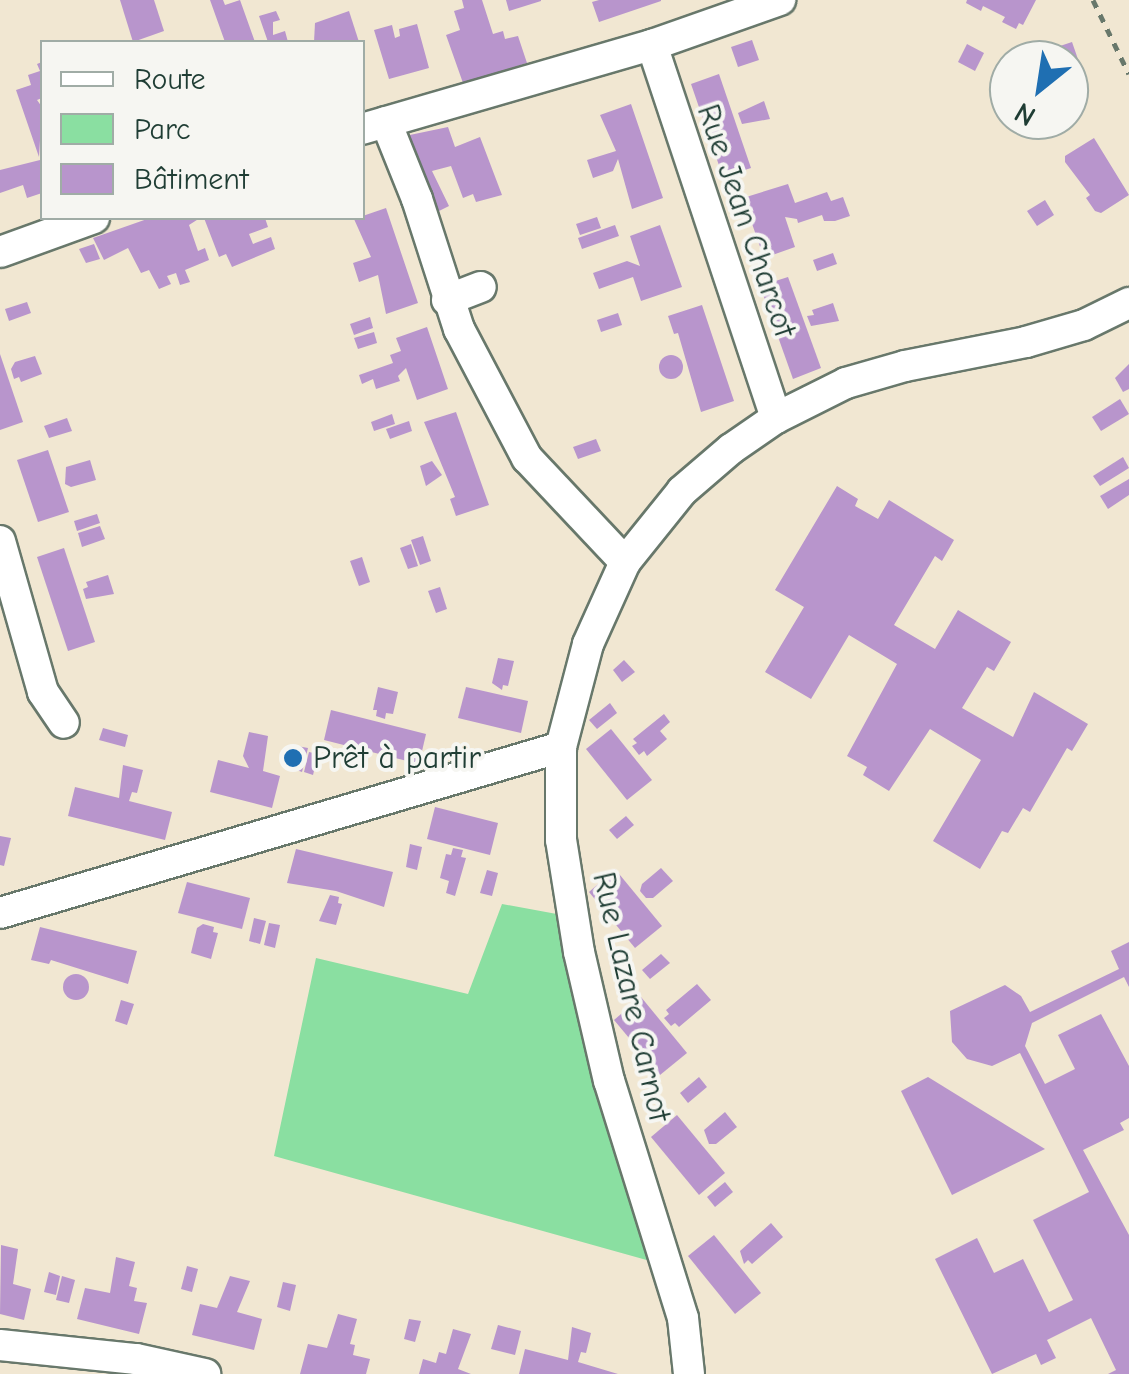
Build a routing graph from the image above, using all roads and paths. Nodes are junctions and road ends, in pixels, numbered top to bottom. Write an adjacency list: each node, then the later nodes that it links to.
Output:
1 (780, 0): 3 (street)
2 (1093, 0): 4 (path)
3 (652, 45): 5 (street); 11 (street, Rue Jean Charcot)
4 (1129, 74)
5 (374, 125): 9 (street)
6 (88, 220): 7 (street)
7 (0, 252)
8 (481, 287): 9 (street)
9 (447, 300): 13 (street)
10 (1129, 304): 11 (street, Rue Lazare Carnot)
11 (776, 418): 13 (street, Rue Lazare Carnot)
12 (0, 541): 14 (street)
13 (625, 562): 15 (street, Rue Lazare Carnot)
14 (64, 723)
15 (562, 747): 16 (street); 19 (street, Rue Lazare Carnot)
16 (0, 913)
17 (0, 1345): 18 (street)
18 (205, 1374)
19 (689, 1374)

